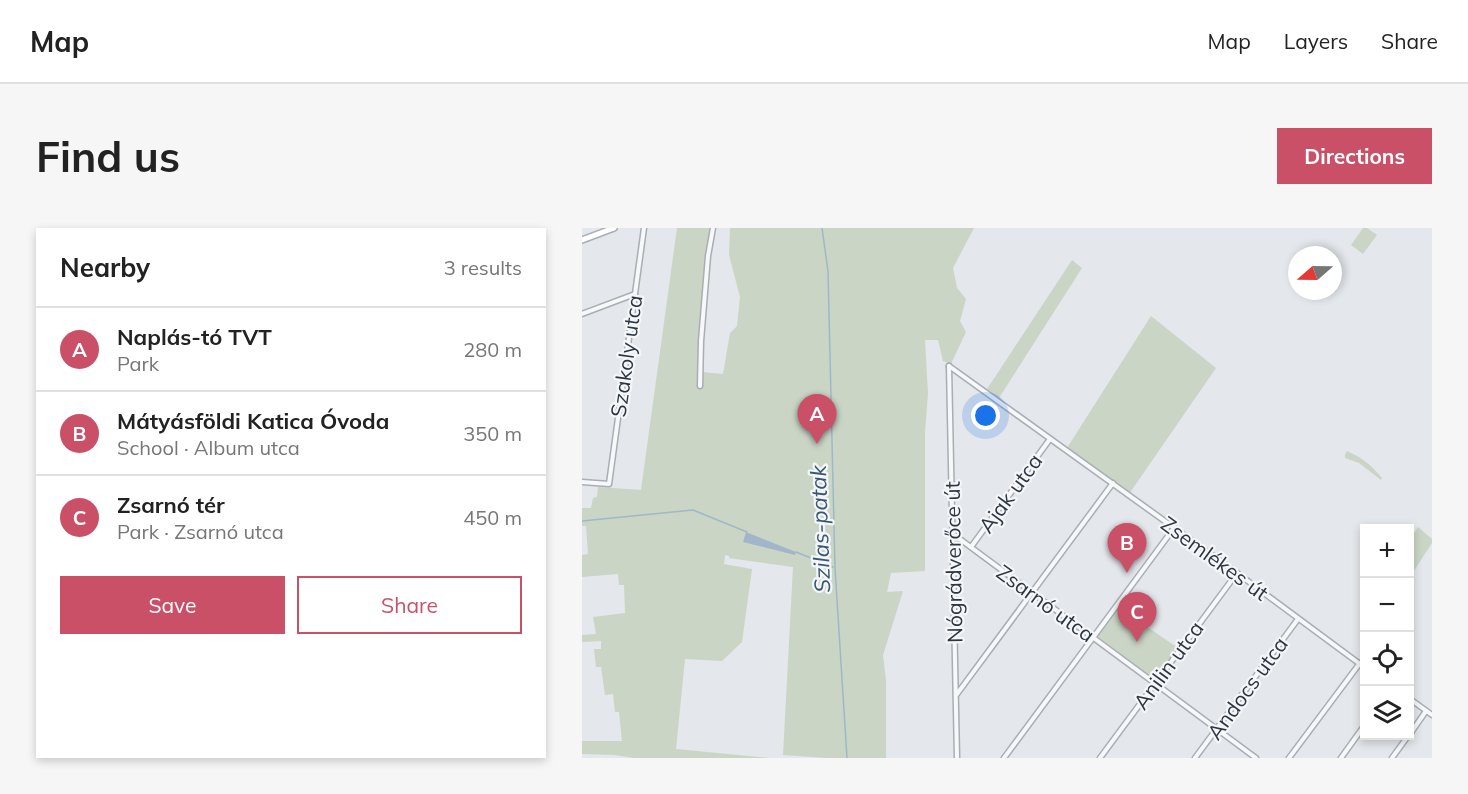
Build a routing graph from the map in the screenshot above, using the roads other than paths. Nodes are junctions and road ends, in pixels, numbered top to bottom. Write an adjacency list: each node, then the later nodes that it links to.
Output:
1 (614, 228): 4 (main road)
2 (644, 228): 5 (street, Szakoly utca)
3 (713, 228): 8 (street)
4 (582, 240)
5 (635, 293): 6 (street); 10 (street, Szakoly utca)
6 (582, 314)
7 (949, 366): 9 (street, Zsemlékes út); 13 (street, Nógrádverőce út)
8 (700, 386)
9 (1050, 439): 11 (street, Zsemlékes út); 14 (street, Ajak utca)
10 (582, 482)
11 (1113, 483): 12 (street, Zsemlékes út); 16 (street)
12 (1174, 528): 15 (street, Zsemlékes út); 18 (street)
13 (952, 534): 14 (street, Zsarnó utca); 21 (street, Nógrádverőce út)
14 (971, 547): 16 (street, Zsarnó utca)
15 (1237, 573): 17 (street, Zsemlékes út); 20 (street, Anilin utca)
16 (1032, 592): 18 (street, Zsarnó utca); 21 (street)
17 (1298, 618): 19 (street, Zsemlékes út); 26 (street, Andocs utca)
18 (1093, 637): 20 (street, Zsarnó utca); 30 (street)
19 (1360, 663): 34 (street)
20 (1155, 683): 26 (street, Zsarnó utca); 31 (street, Anilin utca)
21 (956, 695): 29 (street, Nógrádverőce út)
22 (1414, 702): 23 (street)
23 (1426, 711): 24 (street); 25 (street)
24 (1432, 715)
25 (1414, 728)
26 (1217, 729): 32 (street, Andocs utca); 33 (street, Zsarnó utca)
27 (1360, 733): 35 (street)
28 (1405, 740): 36 (street)
29 (957, 758)
30 (1004, 758)
31 (1100, 758)
32 (1195, 758)
33 (1256, 758)
34 (1289, 758)
35 (1341, 758)
36 (1392, 758)

